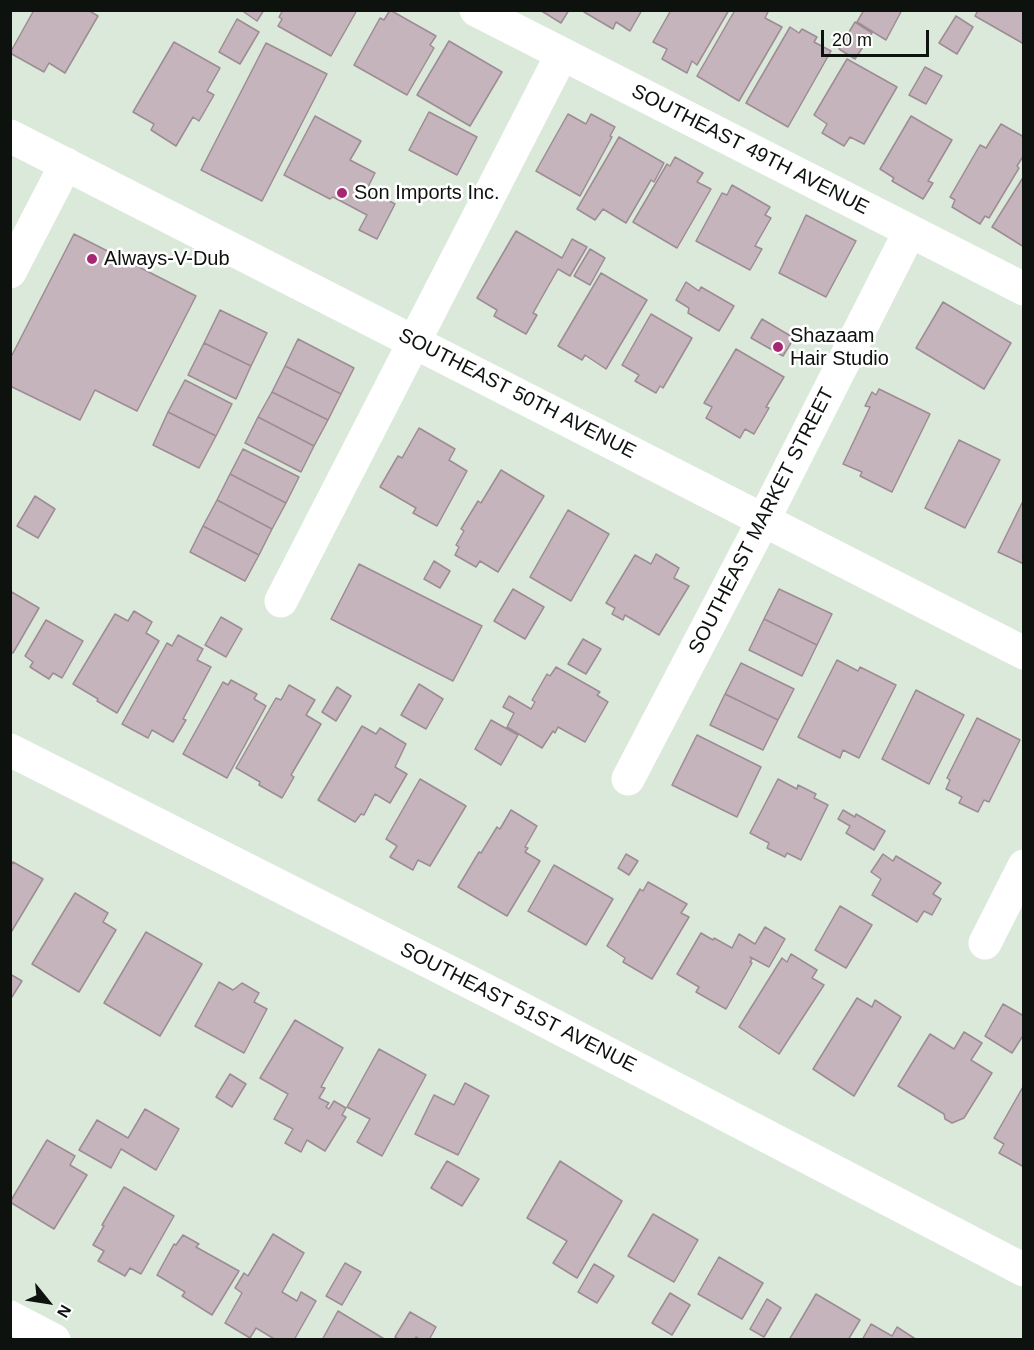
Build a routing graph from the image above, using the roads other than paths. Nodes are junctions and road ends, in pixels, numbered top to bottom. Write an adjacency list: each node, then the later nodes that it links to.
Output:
1 (476, 10): 2 (street, SOUTHEAST 49TH AVENUE)
2 (562, 54): 5 (street, SOUTHEAST 49TH AVENUE); 8 (street)
3 (10, 136): 4 (street, SOUTHEAST 50TH AVENUE)
4 (66, 164): 6 (street); 8 (street, SOUTHEAST 50TH AVENUE)
5 (910, 231): 7 (street, SOUTHEAST 49TH AVENUE); 9 (street, SOUTHEAST MARKET STREET)
6 (10, 272)
7 (1023, 289)
8 (415, 342): 9 (street, SOUTHEAST 50TH AVENUE); 10 (street)
9 (764, 519): 11 (street, SOUTHEAST 50TH AVENUE); 13 (street, SOUTHEAST MARKET STREET)
10 (281, 601)
11 (1023, 653)
12 (10, 750): 16 (street, SOUTHEAST 51ST AVENUE)
13 (628, 779)
14 (1023, 866): 15 (street)
15 (985, 943)
16 (1023, 1270)
17 (10, 1317): 18 (street)
18 (54, 1340)

